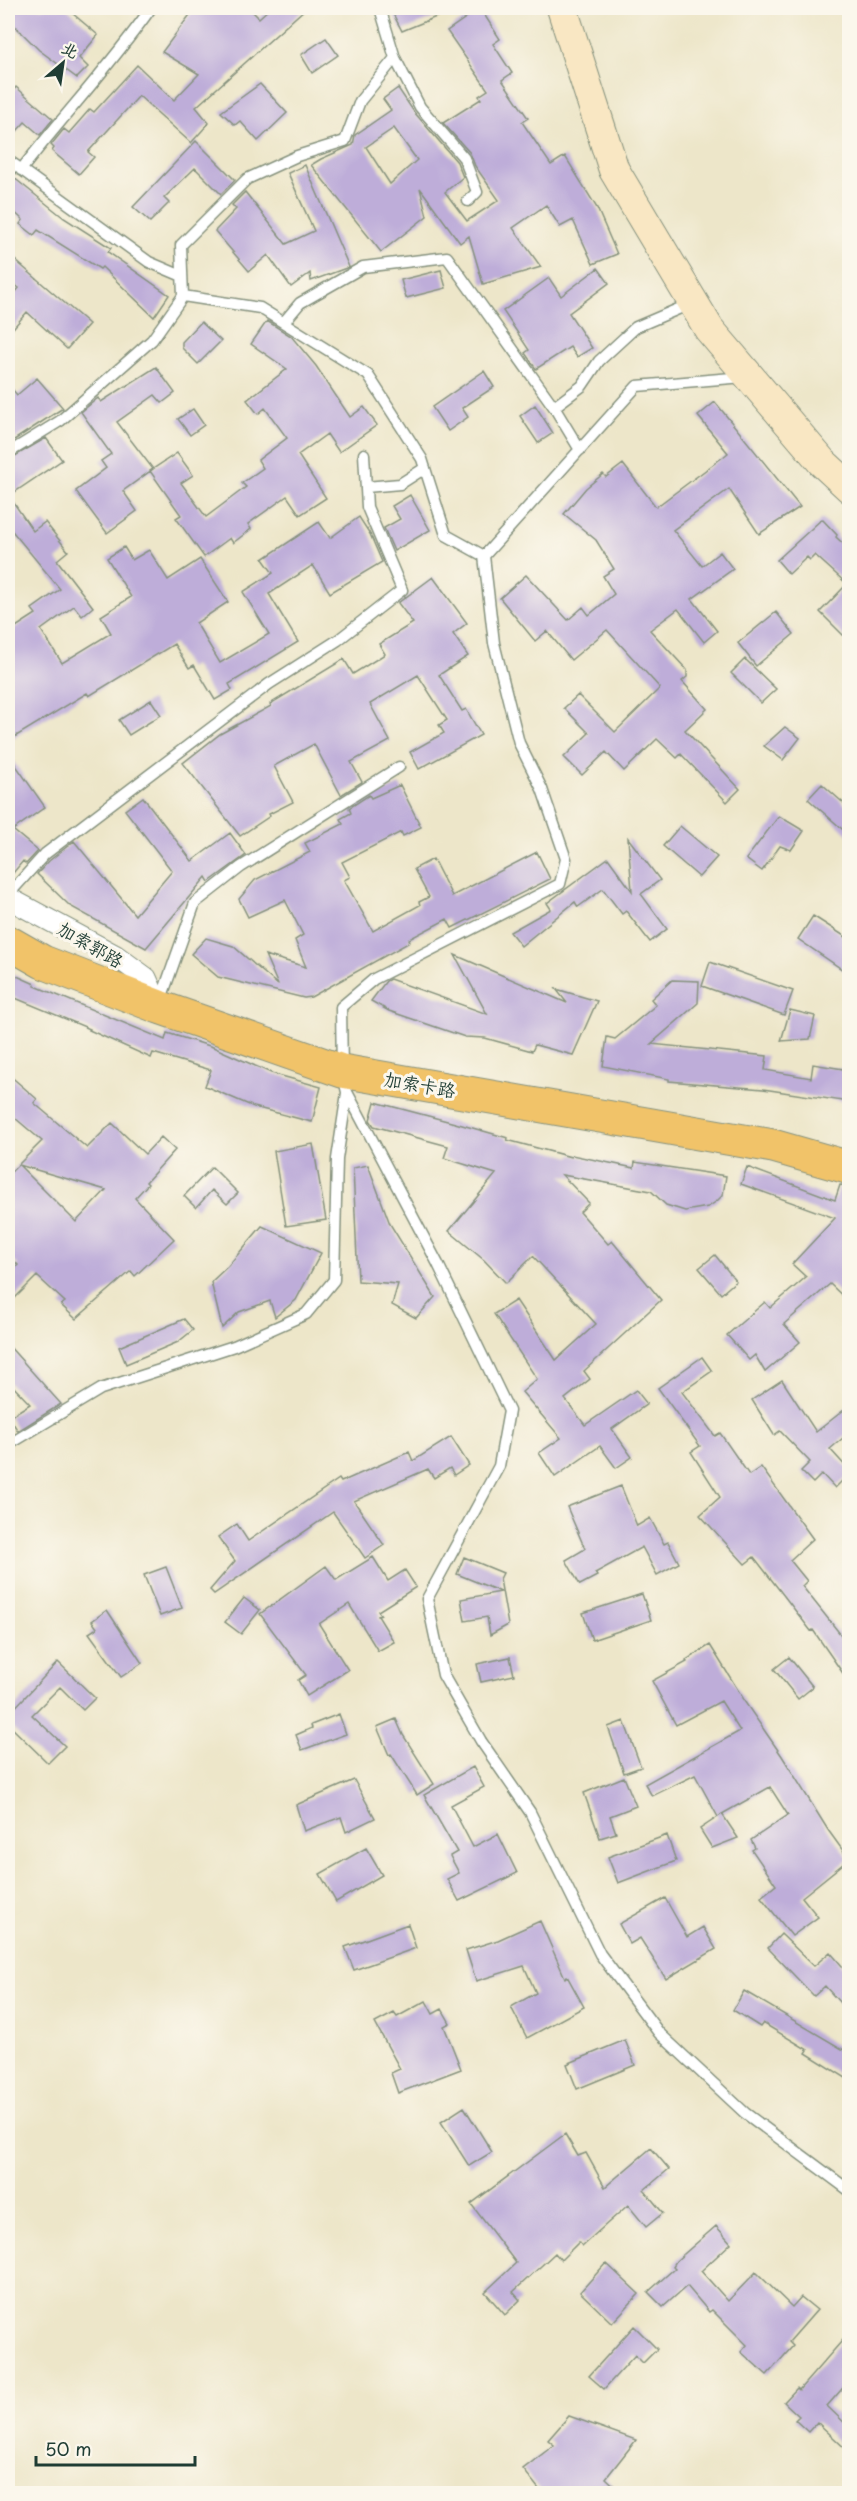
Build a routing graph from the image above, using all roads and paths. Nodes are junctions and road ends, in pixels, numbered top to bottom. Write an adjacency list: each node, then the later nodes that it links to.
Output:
1 (152, 8): 6 (lane)
2 (380, 8): 4 (lane)
3 (562, 8): 10 (street)
4 (395, 58): 7 (lane); 8 (lane)
5 (8, 160): 6 (lane)
6 (21, 170): 8 (lane)
7 (468, 201)
8 (182, 276): 9 (lane)
9 (183, 296): 11 (lane); 15 (lane)
10 (693, 303): 12 (street); 13 (lane)
11 (284, 322): 13 (lane); 17 (lane)
12 (749, 377): 14 (lane); 19 (street)
13 (554, 407): 14 (lane)
14 (580, 450): 20 (lane)
15 (8, 453)
16 (364, 454): 18 (lane)
17 (424, 468): 18 (lane); 20 (lane)
18 (366, 487): 22 (lane)
19 (849, 489)
20 (484, 556): 25 (lane)
21 (399, 767): 24 (lane)
22 (8, 896): 24 (street, 加索郭路)
23 (8, 942): 24 (main road, 加索卡路)
24 (159, 1007): 25 (main road, 加索卡路)
25 (345, 1082): 26 (main road, 加索卡路); 27 (lane); 28 (lane)
26 (849, 1168)
27 (8, 1445)
28 (849, 2191)

